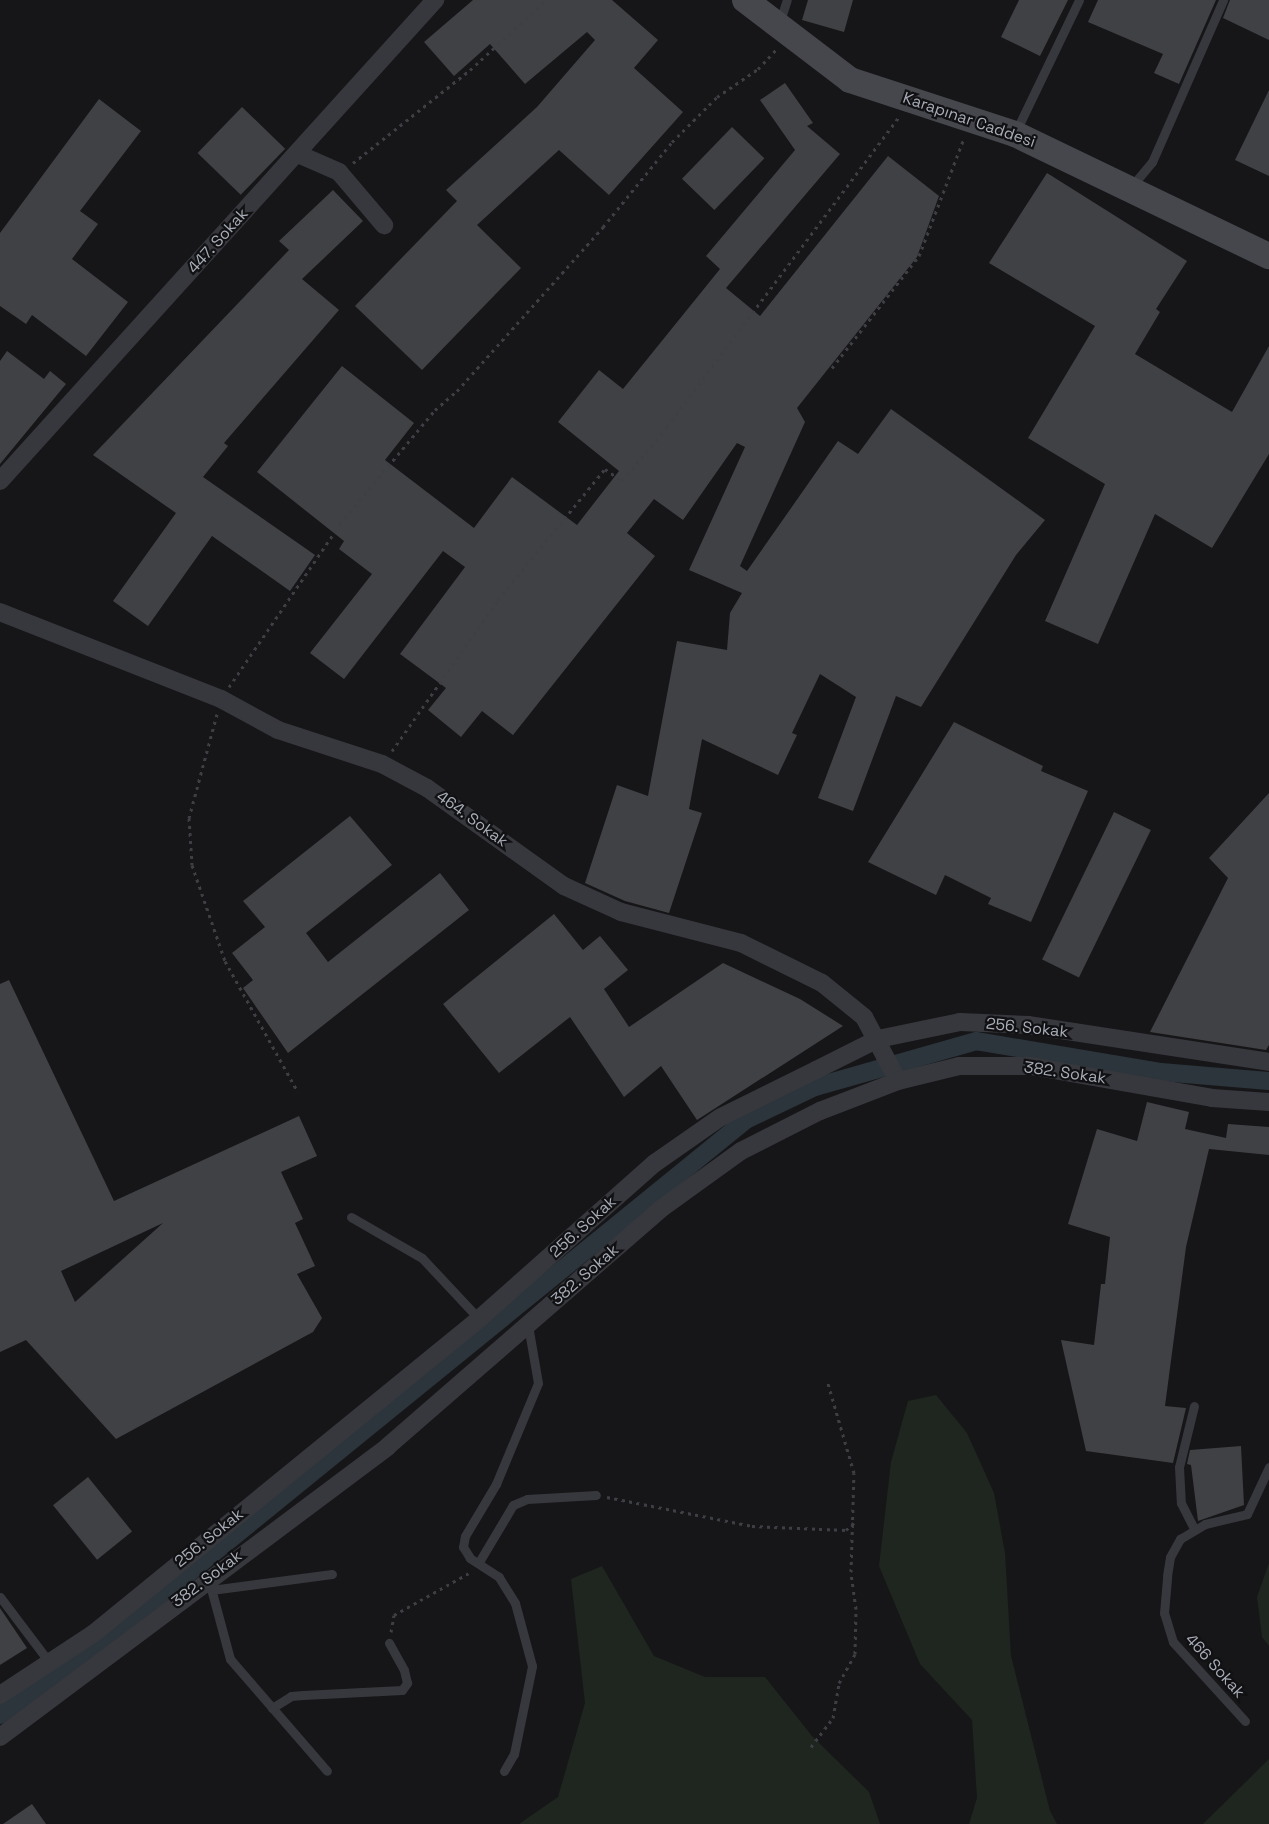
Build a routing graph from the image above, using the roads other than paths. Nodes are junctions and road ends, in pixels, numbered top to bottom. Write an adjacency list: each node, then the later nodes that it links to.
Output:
1 (435, 0): 7 (street, 447. Sokak)
2 (745, 0): 5 (street, Karapınar Caddesi)
3 (1079, 0): 6 (lane)
4 (1223, 0): 8 (lane)
5 (786, 20): 6 (street, Karapınar Caddesi)
6 (1015, 134): 8 (street, Karapınar Caddesi)
7 (298, 154): 9 (street); 11 (street, 447. Sokak)
8 (1131, 187): 10 (street, Karapınar Caddesi)
9 (384, 225)
10 (1269, 256)
11 (0, 482)
12 (0, 612): 13 (street, 464. Sokak)
13 (881, 1046): 14 (street, 256. Sokak); 15 (street, 464. Sokak); 18 (street, 256. Sokak)
14 (1269, 1062)
15 (898, 1080): 16 (street, 382. Sokak); 19 (street, 382. Sokak)
16 (1269, 1102)
17 (351, 1217): 18 (lane)
18 (479, 1319): 29 (street, 256. Sokak)
19 (528, 1324): 24 (lane); 26 (street, 382. Sokak)
20 (1194, 1406): 23 (lane)
21 (1269, 1467): 23 (lane, 466 Sokak)
22 (596, 1495): 24 (lane)
23 (1195, 1530): 32 (lane, 466 Sokak)
24 (479, 1562): 35 (lane)
25 (332, 1574): 26 (lane)
26 (209, 1584): 31 (lane); 33 (street, 382. Sokak)
27 (0, 1597): 29 (lane)
28 (389, 1643): 31 (lane)
29 (50, 1663): 30 (street, 256. Sokak)
30 (0, 1695)
31 (272, 1708): 34 (lane)
32 (1245, 1722)
33 (0, 1737)
34 (327, 1771)
35 (504, 1771)

